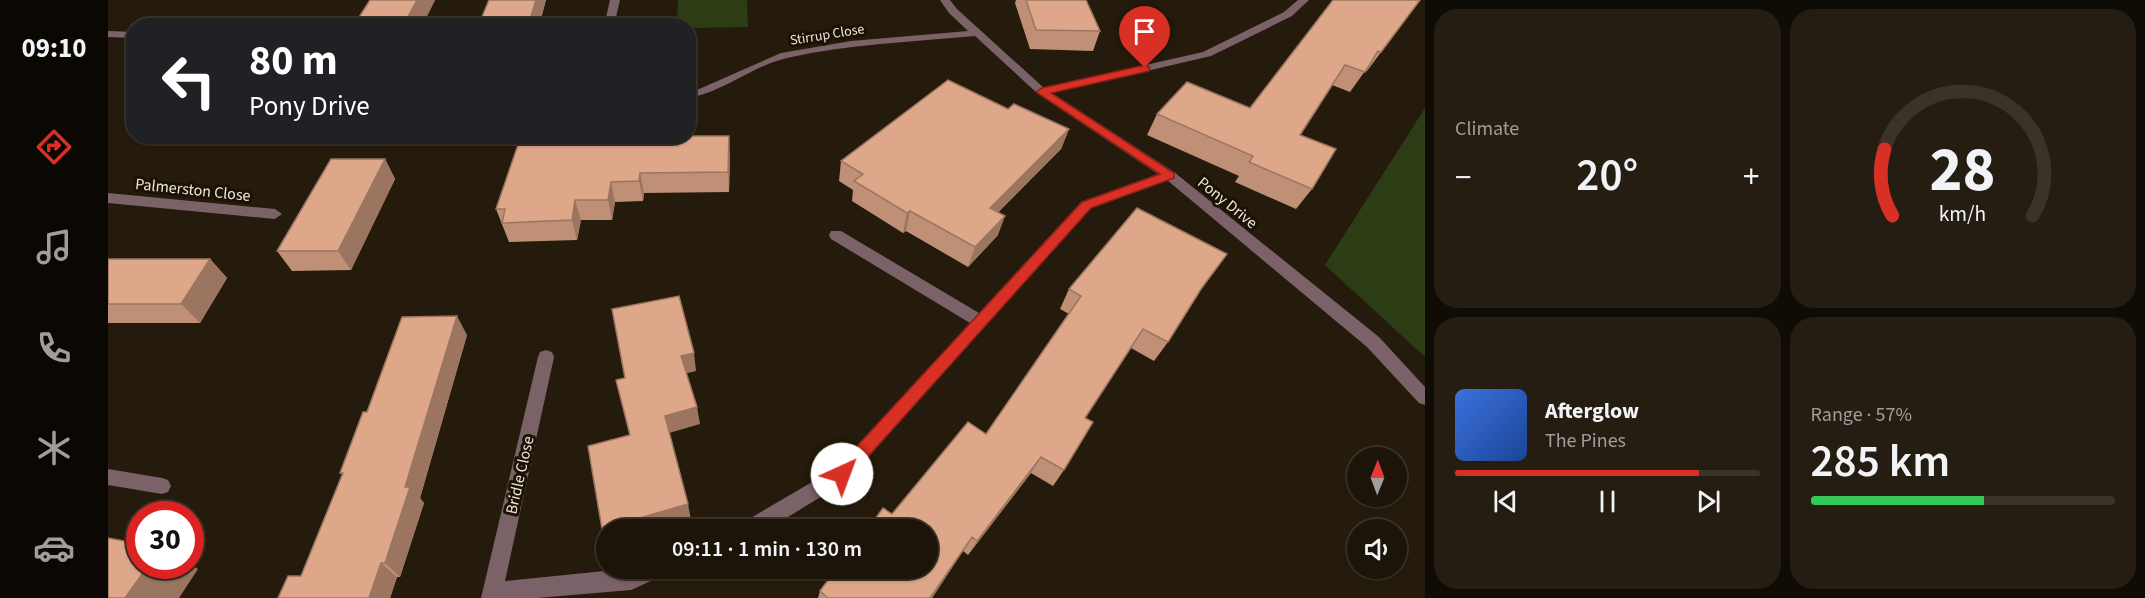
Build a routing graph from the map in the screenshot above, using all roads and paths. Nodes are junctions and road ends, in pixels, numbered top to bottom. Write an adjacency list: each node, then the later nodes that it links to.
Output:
1 (615, 0): 4 (street)
2 (945, 0): 5 (street, Pony Drive)
3 (1305, 0): 8 (street)
4 (611, 18)
5 (977, 33): 8 (street, Pony Drive); 9 (street, Stirrup Close)
6 (108, 34): 7 (street)
7 (126, 35)
8 (1042, 92): 10 (street, Pony Drive)
9 (696, 93)
10 (1170, 175): 14 (street); 16 (street, Pony Drive)
11 (108, 198): 12 (street, Palmerston Close)
12 (275, 214)
13 (836, 235): 14 (street)
14 (981, 322): 19 (street)
15 (546, 357): 21 (street, Bridle Close)
16 (1425, 398)
17 (108, 477): 18 (street)
18 (162, 486)
19 (767, 519)
20 (633, 579): 21 (street, Bridle Close)
21 (492, 595)

